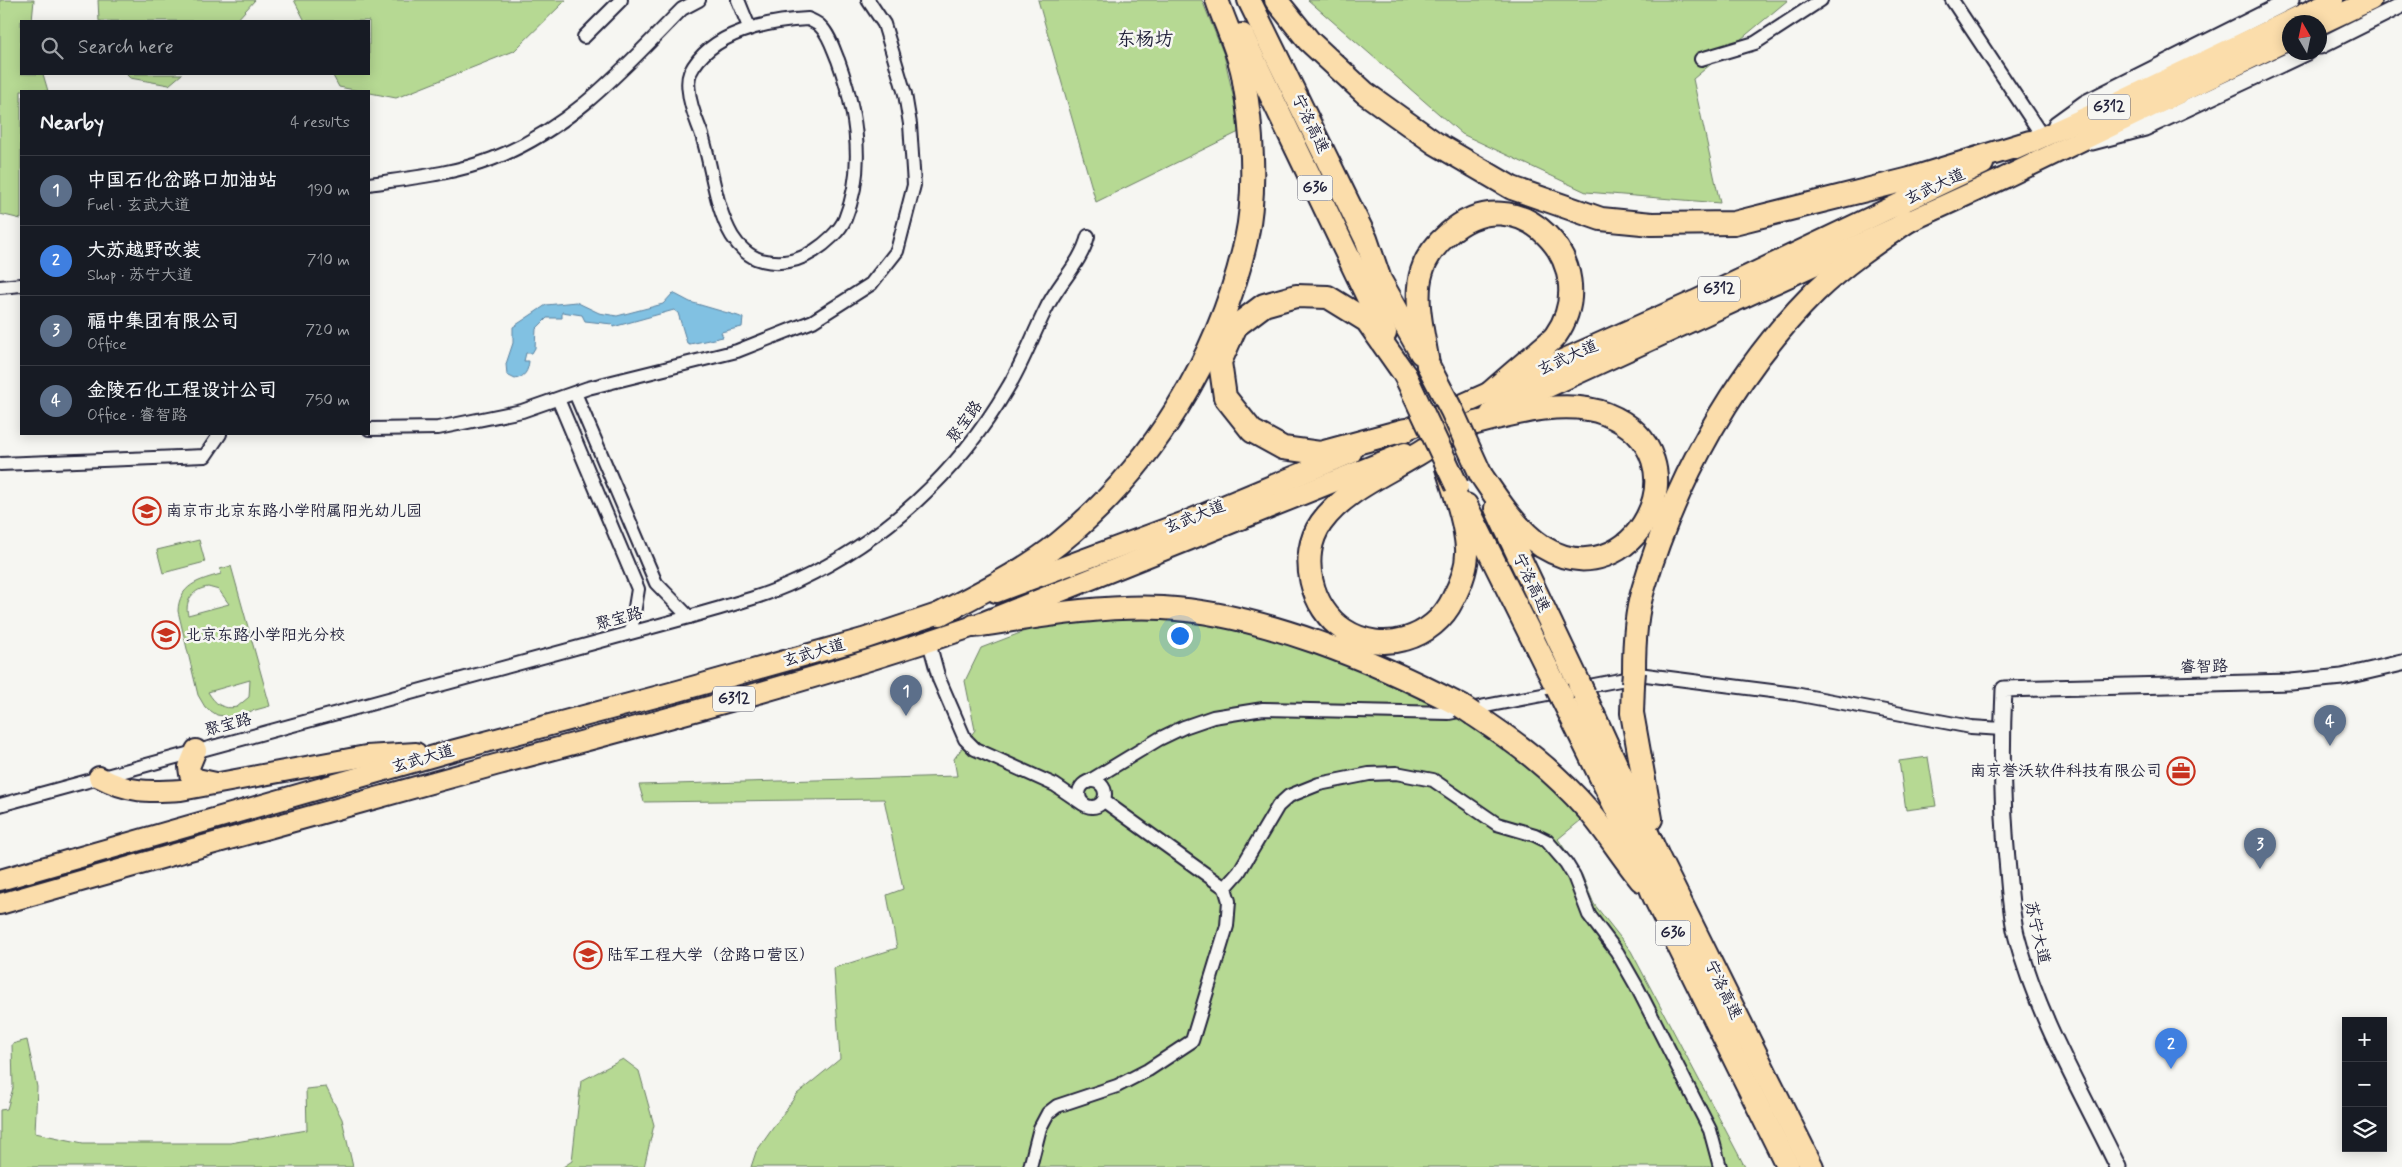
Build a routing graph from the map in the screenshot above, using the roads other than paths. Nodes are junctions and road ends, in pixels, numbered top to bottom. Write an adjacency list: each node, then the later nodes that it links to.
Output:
1 (621, 0): 17 (street)
2 (699, 0): 24 (street)
3 (738, 0): 16 (street)
4 (868, 0): 31 (street)
5 (1217, 0): 41 (highway)
6 (1226, 0): 30 (highway, 宁洛高速 / G36)
7 (1250, 0): 29 (highway, 宁洛高速 / G36)
8 (1276, 0): 22 (highway)
9 (1821, 0): 20 (street)
10 (1952, 0): 22 (street)
11 (2290, 0): 22 (street)
12 (2333, 0): 22 (highway, 玄武大道 / G312)
13 (2371, 0): 15 (highway)
14 (2402, 5): 18 (street)
15 (2327, 21)
16 (749, 27): 16 (street)
17 (584, 37)
18 (2327, 42)
19 (2282, 43): 23 (highway, 玄武大道 / G312)
20 (1701, 59)
21 (2290, 60): 23 (street)
22 (2035, 138): 32 (highway, 玄武大道 / G312)
23 (2054, 153): 25 (highway, 玄武大道 / G312)
24 (370, 184)
25 (1908, 221): 36 (highway, 玄武大道 / G312); 59 (highway)
26 (1088, 236): 42 (street, 聚宝路)
27 (20, 285): 28 (street)
28 (0, 287)
29 (1428, 365): 32 (highway); 39 (highway, 宁洛高速 / G36, bridge)
30 (1405, 375): 35 (highway); 40 (highway, 宁洛高速 / G36, bridge)
31 (575, 393): 33 (street); 42 (street)
32 (1490, 393): 35 (highway, 玄武大道 / G312)
33 (558, 399): 34 (street); 44 (street)
34 (370, 428)
35 (1405, 430): 41 (highway, 玄武大道 / G312)
36 (1456, 430): 39 (highway); 40 (highway); 43 (highway, 玄武大道 / G312)
37 (219, 435): 38 (street)
38 (0, 464)
39 (1482, 475): 59 (highway, 宁洛高速 / G36)
40 (1455, 487): 62 (highway, 宁洛高速 / G36)
41 (940, 614): 50 (highway, 玄武大道 / G312)
42 (689, 617): 44 (street, 聚宝路)
43 (974, 626): 45 (highway, 玄武大道 / G312); 62 (highway)
44 (630, 632): 49 (street, 聚宝路)
45 (928, 642): 55 (street); 63 (highway, 玄武大道 / G312)
46 (2402, 663): 47 (street, 睿智路)
47 (2004, 689): 48 (street, 苏宁大道)
48 (2002, 729): 51 (street); 68 (street, 苏宁大道)
49 (196, 750): 52 (street, 聚宝路); 54 (highway)
50 (455, 750): 54 (highway); 60 (highway, 玄武大道 / G312)
51 (1110, 768): 53 (street); 56 (street)
52 (99, 777): 54 (highway); 58 (street, 聚宝路)
53 (1086, 783): 55 (street); 56 (street); 57 (street)
54 (220, 784)
55 (1055, 785): 57 (street)
56 (1104, 797): 57 (street); 61 (street)
57 (1083, 804)
58 (0, 805)
59 (1659, 859): 67 (highway, 宁洛高速 / G36)
60 (0, 880)
61 (1225, 888): 64 (street); 65 (street)
62 (1654, 896): 66 (highway, 宁洛高速 / G36)
63 (0, 904)
64 (1030, 1167)
65 (1720, 1167)
66 (1788, 1167)
67 (1812, 1167)
68 (2118, 1167)

